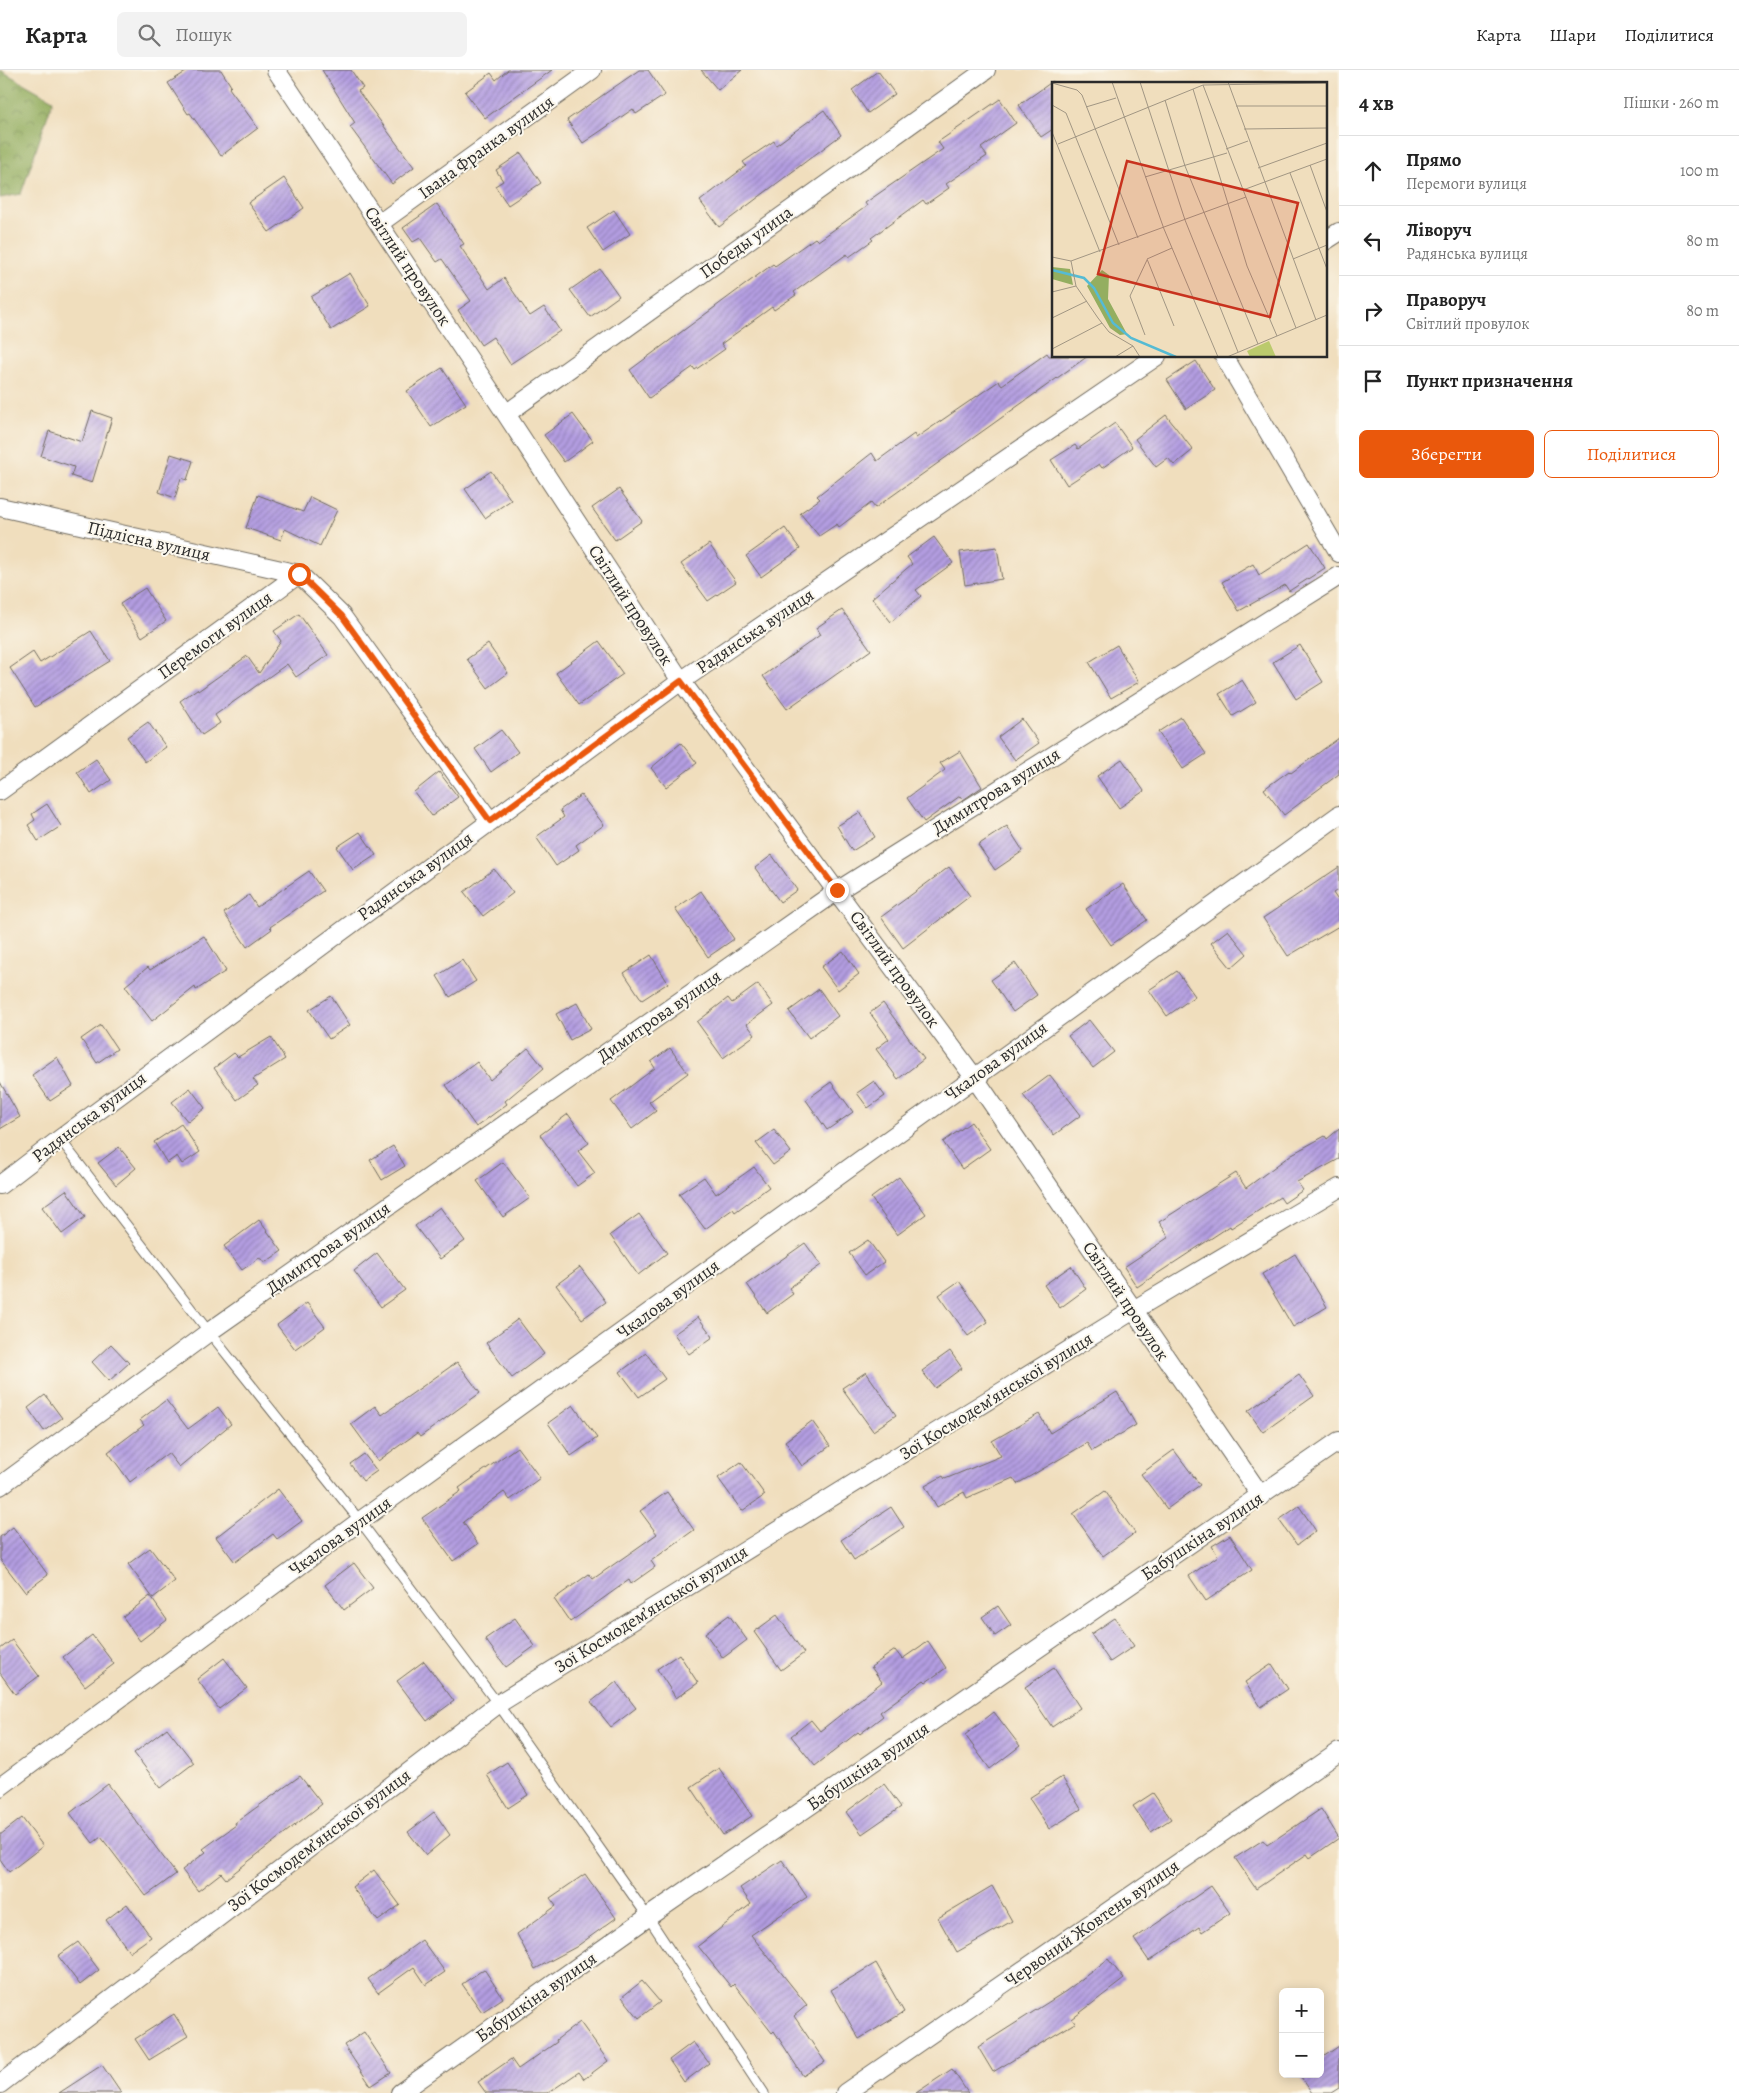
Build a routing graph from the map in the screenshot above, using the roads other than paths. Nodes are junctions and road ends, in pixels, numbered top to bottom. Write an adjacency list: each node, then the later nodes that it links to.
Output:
1 (276, 70): 4 (street, Світлий провулок)
2 (592, 70): 4 (street, Івана Франка вулиця)
3 (986, 70): 9 (street, Победы улица)
4 (380, 223): 9 (street, Світлий провулок)
5 (1339, 232): 6 (street)
6 (1326, 240)
7 (1154, 358): 14 (street, Радянська вулиця)
8 (1225, 358): 11 (street)
9 (506, 414): 14 (street, Світлий провулок)
10 (0, 507): 12 (street, Підлісна вулиця)
11 (1339, 553)
12 (299, 574): 15 (street, Перемоги вулиця); 17 (street)
13 (1339, 576): 18 (street, Димитрова вулиця)
14 (681, 681): 17 (street, Радянська вулиця); 18 (street, Світлий провулок)
15 (0, 791)
16 (1339, 815): 19 (street, Чкалова вулиця)
17 (490, 821): 20 (street, Радянська вулиця)
18 (837, 890): 19 (street, Світлий провулок); 24 (street, Димитрова вулиця)
19 (974, 1077): 23 (street, Світлий провулок); 28 (street, Чкалова вулиця)
20 (60, 1139): 21 (street, Радянська вулиця); 24 (lane)
21 (0, 1185)
22 (1339, 1188): 23 (street, Зої Космодем’янської вулиця)
23 (1132, 1311): 27 (street, Світлий провулок); 29 (street, Зої Космодем’янської вулиця)
24 (209, 1332): 26 (street, Димитрова вулиця); 28 (lane)
25 (1337, 1448): 27 (street, Бабушкіна вулиця)
26 (0, 1486)
27 (1261, 1496): 32 (street, Бабушкіна вулиця)
28 (360, 1521): 29 (lane); 31 (street, Чкалова вулиця)
29 (498, 1704): 32 (lane); 33 (street, Зої Космодем’янської вулиця)
30 (1339, 1752): 36 (street, Червоний Жовтень вулиця)
31 (0, 1787)
32 (648, 1917): 34 (street, Бабушкіна вулиця); 35 (lane)
33 (0, 2084)
34 (400, 2093)
35 (764, 2093)
36 (845, 2093)

